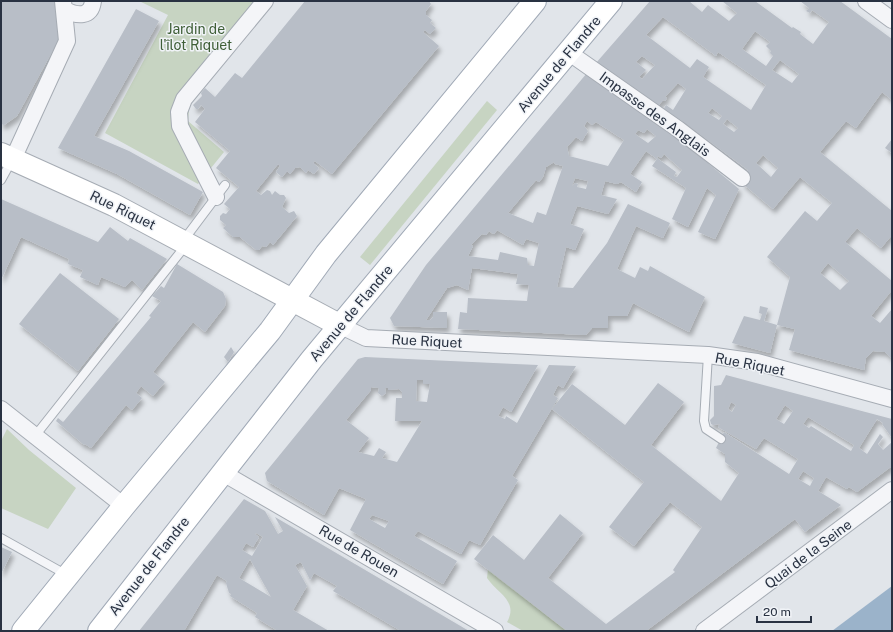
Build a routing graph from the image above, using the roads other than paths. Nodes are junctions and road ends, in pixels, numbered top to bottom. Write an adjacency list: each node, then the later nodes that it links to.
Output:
1 (93, 1): 6 (street)
2 (265, 1): 12 (street)
3 (535, 1): 14 (main road)
4 (612, 1): 8 (main road, Avenue de Flandre)
5 (866, 1): 7 (street)
6 (64, 6): 9 (street)
7 (892, 20)
8 (568, 52): 10 (street, Impasse des Anglais); 15 (main road, Avenue de Flandre)
9 (7, 156): 11 (lane); 13 (main road, Rue Riquet)
10 (742, 178)
11 (1, 180)
12 (220, 191): 13 (lane)
13 (186, 242): 14 (main road, Rue Riquet); 19 (lane)
14 (292, 299): 15 (main road, Rue Riquet); 23 (main road)
15 (341, 326): 16 (street, Rue Riquet); 21 (main road, Avenue de Flandre)
16 (708, 355): 17 (street, Rue Riquet); 20 (lane)
17 (892, 399)
18 (1, 409): 19 (street)
19 (35, 436): 23 (street)
20 (721, 439)
21 (223, 473): 27 (main road, Avenue de Flandre); 28 (street, Rue de Rouen)
22 (892, 490): 29 (street, Quai de la Seine)
23 (124, 506): 25 (main road)
24 (1, 538): 25 (lane)
25 (68, 576): 26 (main road)
26 (24, 631)
27 (98, 631)
28 (495, 631)
29 (704, 631)

